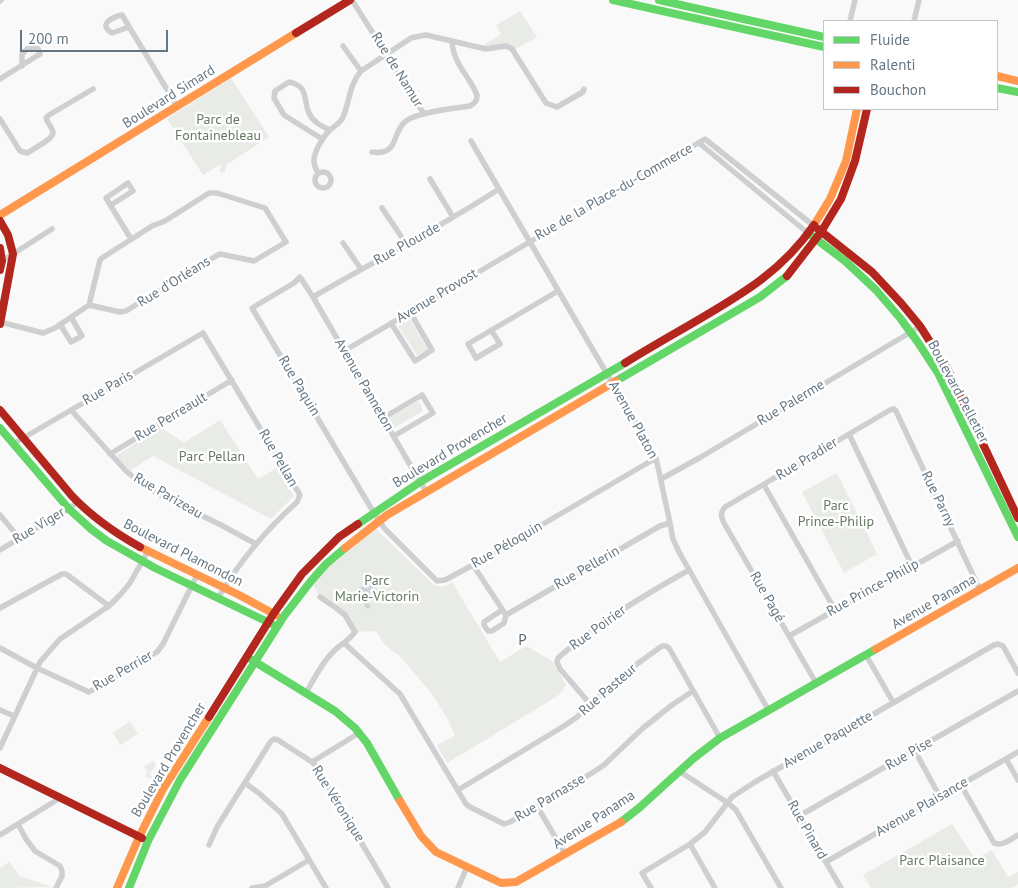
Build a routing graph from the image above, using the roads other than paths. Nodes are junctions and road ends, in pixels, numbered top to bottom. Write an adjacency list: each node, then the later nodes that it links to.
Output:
1 (351, 0): 14 (street, Rue de Namur); 24 (street, Boulevard Simard)
2 (613, 0): 6 (street)
3 (659, 0): 10 (street)
4 (855, 0): 7 (street)
5 (919, 0): 8 (street)
6 (626, 1): 13 (street)
7 (850, 20)
8 (914, 20)
9 (129, 27): 24 (street)
10 (823, 37)
11 (452, 41): 14 (street); 22 (street); 27 (street, Rue de Namur)
12 (342, 46): 16 (street)
13 (823, 47)
14 (386, 54): 16 (street); 27 (street, Rue de Namur)
15 (22, 66): 18 (street)
16 (361, 71): 29 (street)
17 (998, 76): 19 (street)
18 (0, 80)
19 (1018, 81)
20 (998, 88): 23 (street)
21 (93, 89): 28 (street)
22 (584, 89)
23 (1016, 93)
24 (177, 106): 39 (street, Boulevard Simard)
25 (857, 110): 42 (street, Boulevard Provencher)
26 (867, 110): 44 (street, Boulevard Provencher)
27 (424, 114): 33 (street)
28 (0, 119)
29 (330, 130): 30 (street); 30 (street)
30 (322, 139): 34 (street)
31 (471, 141): 36 (street, Avenue Platon)
32 (699, 143): 42 (street, Rue de la Place-du-Commerce); 45 (street, Rue de la Place-du-Commerce); 48 (street, Rue de la Place-du-Commerce)
33 (372, 152)
34 (318, 172)
35 (430, 179): 40 (street)
36 (499, 189): 40 (street, Rue Plourde); 48 (street, Avenue Platon)
37 (111, 205): 37 (street); 46 (street)
38 (382, 208): 50 (street)
39 (0, 215)
40 (453, 217): 50 (street, Rue Plourde)
41 (0, 221): 52 (street)
42 (814, 226): 44 (street, Boulevard Pelletier); 45 (street, Boulevard Provencher)
43 (52, 229): 52 (street)
44 (822, 232): 47 (street, Boulevard Provencher); 59 (street, Boulevard Pelletier)
45 (809, 234): 47 (street, Boulevard Pelletier); 72 (street, Boulevard Provencher)
46 (132, 239): 60 (street); 60 (street, Rue d'Orléans)
47 (816, 239): 61 (street, Boulevard Pelletier); 74 (street, Boulevard Provencher)
48 (529, 241): 57 (street, Avenue Platon); 62 (street, Avenue Provost)
49 (343, 243): 55 (street)
50 (407, 245): 55 (street, Rue Plourde)
51 (0, 248): 53 (street)
52 (13, 254): 53 (street); 64 (street)
53 (2, 260): 54 (street)
54 (0, 270)
55 (361, 270): 58 (street, Rue Plourde)
56 (300, 277): 58 (street, Avenue Panneton); 93 (street, Rue Paquin)
57 (558, 291): 68 (street); 72 (street, Avenue Platon)
58 (313, 297): 71 (street, Avenue Panneton)
59 (901, 303): 61 (street); 67 (street, Boulevard Pelletier)
60 (89, 305): 63 (street)
61 (894, 309): 69 (street, Boulevard Pelletier)
62 (410, 312): 65 (street, Avenue Provost); 65 (street)
63 (71, 318): 66 (street); 66 (street)
64 (0, 323): 66 (street)
65 (392, 323): 71 (street, Avenue Provost)
66 (60, 324)
67 (920, 326): 69 (street, Rue Palerme); 95 (street, Boulevard Pelletier)
68 (491, 330): 68 (street)
69 (911, 332): 86 (street, Rue Palerme); 99 (street, Boulevard Pelletier)
70 (203, 333): 73 (street, Rue Pellan); 77 (street, Rue Paris)
71 (344, 351): 78 (street, Avenue Panneton)
72 (607, 374): 74 (street, Avenue Platon); 87 (street, Boulevard Provencher)
73 (232, 380): 84 (street, Rue Perreault); 101 (street, Rue Pellan)
74 (612, 383): 85 (street, Avenue Platon); 89 (street, Boulevard Provencher)
75 (894, 409): 80 (street, Rue Pradier); 100 (street, Rue Parny)
76 (0, 410): 82 (street, Boulevard Plamondon)
77 (71, 410): 82 (street, Rue Paris); 84 (street, Rue Parizeau)
78 (383, 418): 81 (street, Avenue Panneton); 81 (street)
79 (0, 428): 83 (street, Boulevard Plamondon)
80 (849, 434): 88 (street, Rue Pradier); 106 (street)
81 (394, 436): 87 (street, Avenue Panneton)
82 (23, 438): 83 (street, Rue Paris); 90 (street, Boulevard Plamondon)
83 (13, 444): 91 (street, Boulevard Plamondon)
84 (110, 454): 101 (street, Rue Parizeau)
85 (656, 458): 86 (street, Avenue Platon); 105 (street, Rue Péloquin)
86 (661, 479): 97 (street, Avenue Platon)
87 (420, 482): 89 (street, Avenue Panneton); 93 (street, Boulevard Provencher)
88 (764, 485): 92 (street, Rue Pradier); 118 (street)
89 (427, 492): 96 (street, Boulevard Provencher)
90 (77, 502): 91 (street, Rue Viger); 103 (street, Boulevard Plamondon)
91 (69, 509): 98 (street, Rue Viger); 104 (street, Boulevard Plamondon)
92 (721, 511): 124 (street, Rue Pagé)
93 (374, 513): 96 (street, Rue Péloquin); 119 (street, Boulevard Provencher)
94 (0, 515): 98 (street)
95 (1018, 518)
96 (380, 521): 105 (street, Rue Péloquin); 121 (street, Boulevard Provencher)
97 (670, 523): 108 (street, Avenue Platon); 120 (street, Rue Pellerin)
98 (19, 538): 102 (street, Rue Viger)
99 (1018, 538)
100 (958, 541): 106 (street, Rue Prince-Philip); 112 (street, Rue Parny)
101 (256, 544): 111 (street, Rue Pellan)
102 (0, 550)
103 (148, 551): 104 (street); 109 (street, Boulevard Plamondon)
104 (142, 561): 110 (street, Boulevard Plamondon); 115 (street)
105 (473, 565): 117 (street)
106 (912, 566): 118 (street, Rue Prince-Philip)
107 (1018, 568): 112 (street, Avenue Panama)
108 (689, 570): 137 (street, Rue Poirier); 139 (street, Avenue Platon)
109 (197, 575): 110 (street, Rue Perrier); 111 (street, Boulevard Plamondon)
110 (192, 586): 114 (street, Boulevard Plamondon); 130 (street, Rue Perrier)
111 (224, 588): 114 (street, Rue Pellan); 119 (street, Boulevard Plamondon)
112 (980, 590): 127 (street, Avenue Panama)
113 (320, 597): 125 (street)
114 (218, 598): 122 (street, Boulevard Plamondon)
115 (109, 606): 116 (street); 130 (street)
116 (0, 608)
117 (502, 610): 120 (street); 120 (street, Rue Pellerin)
118 (835, 610): 124 (street, Rue Prince-Philip)
119 (274, 613): 121 (street, Boulevard Plamondon); 122 (street, Boulevard Provencher)
120 (506, 615)
121 (282, 618): 123 (street, Boulevard Provencher)
122 (268, 622): 123 (street, Boulevard Plamondon); 128 (street, Boulevard Provencher)
123 (276, 627): 129 (street, Boulevard Provencher)
124 (789, 636): 132 (street, Rue Pagé)
125 (344, 643): 135 (street); 156 (street, Rue Parnasse)
126 (0, 648): 130 (street)
127 (866, 655): 132 (street, Avenue Panama); 136 (street)
128 (247, 657): 129 (street, Avenue Panama); 151 (street, Boulevard Provencher)
129 (255, 662): 135 (street, Avenue Panama); 152 (street, Boulevard Provencher)
130 (37, 668): 140 (street)
131 (1018, 673): 136 (street, Avenue Paquette)
132 (816, 683): 139 (street, Avenue Panama)
133 (693, 691): 137 (street, Rue Pasteur); 142 (street, Rue Pasteur); 160 (street, Rue Parnasse)
134 (1018, 691): 144 (street, Rue Pise)
135 (306, 693): 141 (street, Avenue Panama)
136 (893, 702): 150 (street, Avenue Paquette)
137 (590, 704): 156 (street, Rue Pasteur)
138 (0, 710): 140 (street)
139 (769, 710): 142 (street, Avenue Panama)
140 (14, 716): 143 (street)
141 (359, 733): 147 (street); 172 (street, Avenue Panama)
142 (720, 738): 149 (street, Avenue Panama)
143 (0, 748)
144 (915, 751): 157 (street); 161 (street, Rue Pise)
145 (1018, 752): 146 (street, Avenue Plaisance)
146 (1006, 759): 153 (street); 155 (street, Avenue Plaisance)
147 (312, 762): 154 (street, Rue Véronique); 179 (street, Rue Véronique)
148 (0, 768): 158 (street)
149 (679, 770): 159 (street); 169 (street, Avenue Panama)
150 (774, 771): 159 (street, Avenue Paquette); 161 (street, Rue Pinard)
151 (172, 775): 152 (street); 165 (street, Boulevard Provencher)
152 (180, 780): 166 (street, Boulevard Provencher)
153 (1018, 780)
154 (245, 783): 168 (street, Rue Véronique); 170 (street)
155 (961, 785): 157 (street, Avenue Plaisance); 164 (street)
156 (458, 790): 160 (street, Rue Parnasse)
157 (940, 797): 171 (street, Avenue Plaisance)
158 (60, 798): 162 (street); 165 (street)
159 (728, 803): 167 (street, Avenue Paquette); 183 (street)
160 (537, 806): 169 (street)
161 (799, 816): 171 (street, Rue Pinard)
162 (18, 824): 163 (street); 174 (street)
163 (0, 835)
164 (1018, 835)
165 (138, 837): 166 (street); 175 (street, Boulevard Provencher)
166 (148, 841): 176 (street, Boulevard Provencher)
167 (690, 844): 181 (street, Avenue Paquette); 182 (street)
168 (209, 845)
169 (565, 854): 172 (street, Avenue Panama)
170 (309, 860): 173 (street); 178 (street)
171 (826, 862): 184 (street, Rue Pinard)
172 (467, 867): 180 (street)
173 (264, 887): 177 (street)
174 (56, 888)
175 (117, 888)
176 (129, 888)
177 (252, 888)
178 (326, 888)
179 (388, 888)
180 (458, 888)
181 (650, 888)
182 (715, 888)
183 (781, 888)
184 (841, 888)

